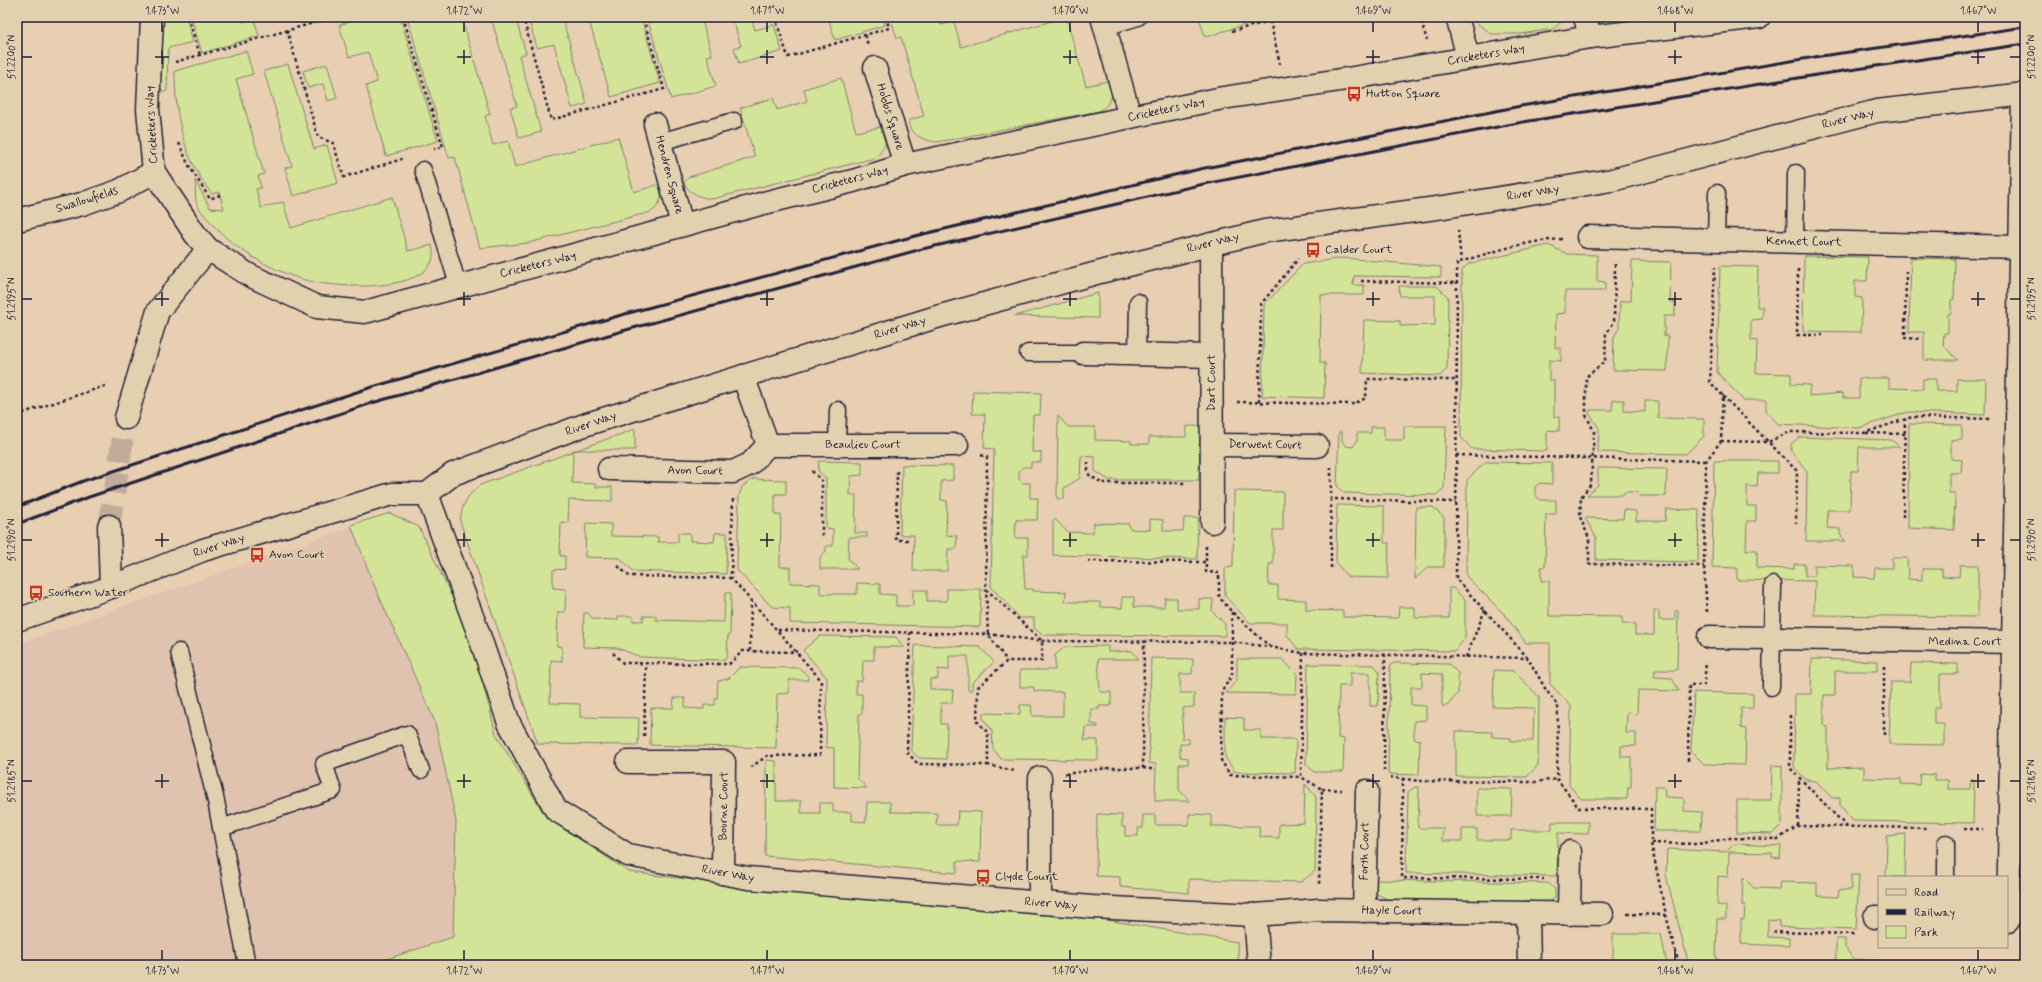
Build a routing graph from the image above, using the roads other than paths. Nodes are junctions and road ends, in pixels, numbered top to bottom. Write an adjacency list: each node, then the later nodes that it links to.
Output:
1 (152, 17): 15 (street, Cricketers Way)
2 (1138, 17): 5 (lane)
3 (1456, 17): 7 (street)
4 (1759, 17): 6 (street, Cricketers Way)
5 (1104, 22): 10 (street)
6 (1588, 27): 7 (street, Cricketers Way)
7 (1468, 57): 10 (street, Cricketers Way)
8 (875, 68): 13 (street, Hobbs Square)
9 (2024, 94): 17 (street); 24 (street, River Way)
10 (1130, 117): 13 (street, Cricketers Way)
11 (734, 121): 12 (lane)
12 (657, 133): 20 (street, Hendren Square)
13 (904, 165): 20 (street, Cricketers Way)
14 (423, 170): 27 (lane)
15 (154, 172): 19 (street, Swallowfields); 26 (street, Cricketers Way)
16 (1796, 173): 23 (lane)
17 (2023, 187): 25 (street)
18 (1717, 193): 22 (lane)
19 (17, 220)
20 (682, 225): 27 (street, Cricketers Way)
21 (1588, 237): 22 (street, Kennet Court)
22 (1716, 240): 23 (street, Kennet Court)
23 (1796, 242): 25 (street, Kennet Court)
24 (1211, 244): 32 (street, Dart Court); 33 (street, River Way)
25 (2020, 247): 43 (street)
26 (208, 249): 27 (street, Cricketers Way); 35 (street)
27 (458, 286)
28 (1138, 302): 31 (lane)
29 (1028, 352): 30 (lane)
30 (1083, 354): 31 (street)
31 (1137, 355): 32 (street)
32 (1212, 356): 39 (street, Dart Court)
33 (742, 376): 36 (street); 42 (street, River Way)
34 (838, 410): 37 (lane)
35 (126, 418)
36 (768, 445): 37 (street, Beaulieu Court); 41 (street, Avon Court)
37 (837, 445): 38 (street, Beaulieu Court)
38 (957, 445)
39 (1212, 445): 40 (street, Derwent Court); 44 (street, Dart Court)
40 (1317, 446)
41 (609, 469)
42 (427, 494): 47 (street, River Way); 61 (street, River Way)
43 (2020, 510): 51 (street)
44 (1212, 522)
45 (109, 526): 47 (street)
46 (1773, 585): 50 (lane)
47 (111, 587): 48 (street, River Way)
48 (17, 620)
49 (1709, 637): 50 (street, Medina Court)
50 (1772, 638): 51 (street, Medina Court); 53 (lane)
51 (2013, 642): 69 (street, Medina Court)
52 (179, 652): 58 (lane)
53 (1771, 687)
54 (636, 762): 61 (street, Bourne Court)
55 (421, 770): 58 (lane)
56 (1040, 778): 63 (street)
57 (1367, 791): 64 (street, Forth Court)
58 (221, 828): 70 (lane)
59 (1946, 843): 62 (lane)
60 (1570, 852): 66 (street)
61 (723, 873): 63 (street, River Way)
62 (1946, 876)
63 (1040, 903): 68 (street, River Way)
64 (1364, 911): 65 (street, Hayle Court); 68 (street, Hayle Court)
65 (1528, 913): 66 (street, Hayle Court); 72 (street)
66 (1569, 914): 67 (street, Hayle Court)
67 (1602, 914)
68 (1255, 915): 71 (street)
69 (2013, 922)
70 (243, 964)
71 (1259, 965)
72 (1529, 965)

